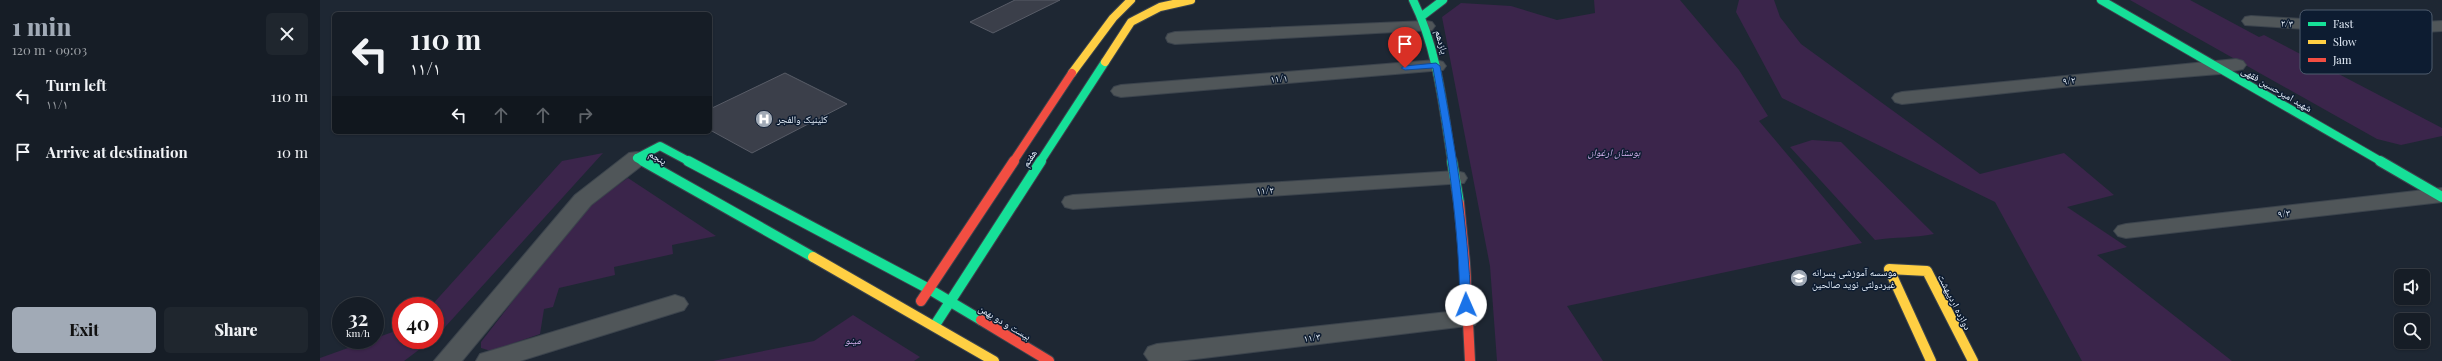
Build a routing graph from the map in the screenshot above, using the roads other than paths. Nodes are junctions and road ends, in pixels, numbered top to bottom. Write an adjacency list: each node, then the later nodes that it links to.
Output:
1 (1191, 0): 5 (street)
2 (1413, 0): 6 (street, یازدهم)
3 (1443, 0): 6 (street)
4 (2101, 0): 12 (street, شهید امیرحسین فقهی)
5 (1139, 4): 21 (street, هفتم); 22 (street, هفتم)
6 (1424, 21): 11 (street); 13 (street, یازدهم)
7 (2251, 21): 8 (street, ۲/۳)
8 (2300, 24)
9 (2442, 26): 10 (street, ۲/۳)
10 (2432, 27)
11 (1175, 38)
12 (2230, 65): 15 (street, ۹/۲); 18 (street, شهید امیرحسین فقهی)
13 (1436, 66): 14 (street, ۱۱/۱); 17 (street, یازدهم)
14 (1121, 91)
15 (1902, 98)
16 (637, 158): 21 (street, پنجم); 24 (street, پنجم); 28 (street)
17 (1456, 178): 19 (street, ۱۱/۲); 25 (street, یازدهم)
18 (2441, 196): 20 (street, ۹/۳)
19 (1073, 202)
20 (2126, 230)
21 (929, 289): 22 (street, پنجم); 24 (street, هفتم)
22 (950, 302): 26 (street, هفتم); 31 (street, بیست و دو بهمن)
23 (675, 304): 29 (street)
24 (914, 313): 26 (street)
25 (1466, 319): 27 (street, ۱۱/۳); 32 (street, یازدهم)
26 (935, 325): 30 (street)
27 (1158, 354)
28 (447, 361)
29 (489, 361)
30 (994, 361)
31 (1049, 361)
32 (1470, 361)
33 (1930, 361): 34 (street, دوازده اردیبهشت)
34 (1973, 361)

